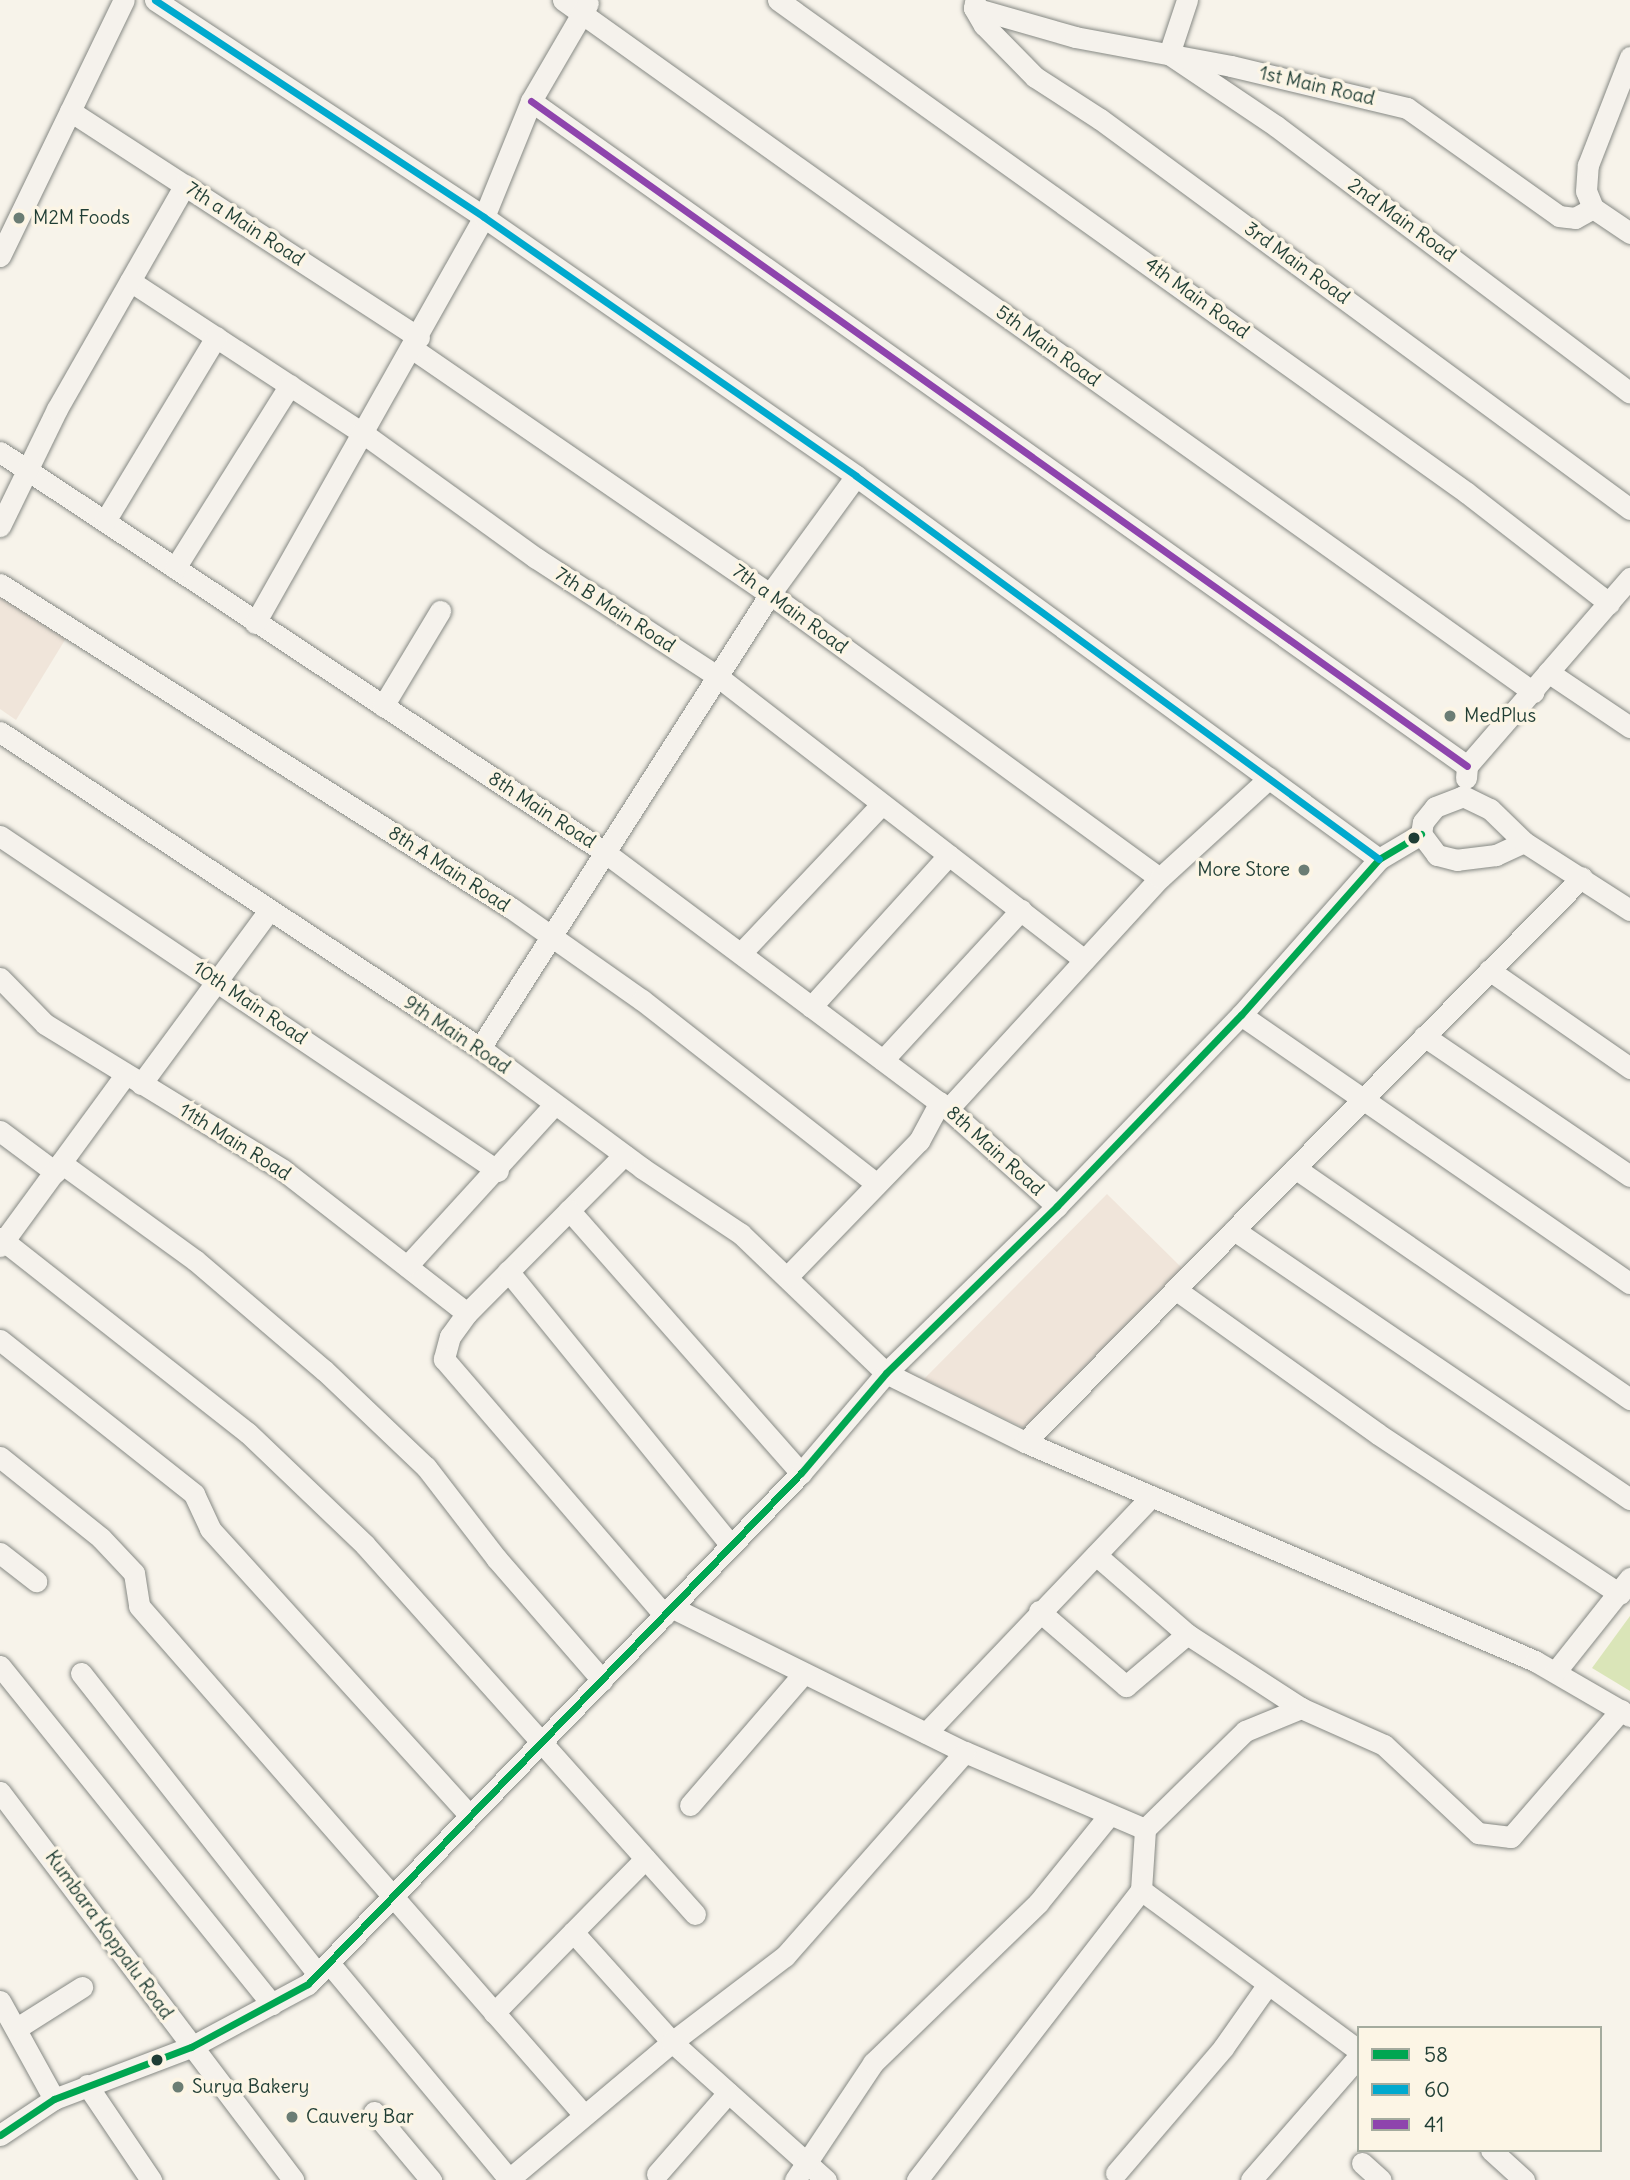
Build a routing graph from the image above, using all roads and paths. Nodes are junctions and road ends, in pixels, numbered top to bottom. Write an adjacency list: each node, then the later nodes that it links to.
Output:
1 (124, 0): 11 (street)
2 (155, 0): 14 (street)
3 (563, 0): 7 (street, 5th Main Road)
4 (778, 0): 33 (street, 4th Main Road)
5 (1186, 0): 8 (street)
6 (975, 4): 8 (street, 1st Main Road); 26 (street, 3rd Main Road)
7 (586, 6): 10 (street); 38 (street, 5th Main Road)
8 (1169, 54): 13 (street, 1st Main Road); 21 (street, 2nd Main Road)
9 (1630, 57): 13 (street)
10 (531, 101): 14 (street); 42 (street)
11 (70, 111): 12 (street, 7th a Main Road); 16 (street)
12 (185, 185): 17 (street); 19 (street, 7th a Main Road)
13 (1593, 208): 15 (street)
14 (484, 217): 19 (street); 25 (street)
15 (1630, 233)
16 (0, 256)
17 (130, 281): 18 (street, 7th B Main Road); 24 (street)
18 (216, 337): 20 (street, 7th B Main Road); 27 (street)
19 (416, 343): 22 (street); 32 (street, 7th a Main Road)
20 (290, 385): 22 (street, 7th B Main Road); 29 (street)
21 (1630, 393)
22 (364, 434): 35 (street); 37 (street, 7th B Main Road)
23 (0, 452): 24 (street, 8th Main Road)
24 (28, 469): 27 (street, 8th Main Road); 28 (street)
25 (856, 476): 32 (street); 43 (street)
26 (1630, 509)
27 (105, 521): 29 (street, 8th Main Road)
28 (0, 526)
29 (175, 568): 35 (street, 8th Main Road)
30 (1630, 578): 33 (street)
31 (0, 584): 57 (street, 8th A Main Road)
32 (770, 594): 37 (street); 53 (street, 7th a Main Road)
33 (1609, 603): 36 (street)
34 (440, 611): 39 (street)
35 (255, 623): 39 (street, 8th Main Road)
36 (1548, 672): 38 (street); 40 (street)
37 (717, 676): 45 (street, 7th B Main Road); 49 (street)
38 (1533, 692): 42 (street)
39 (383, 706): 49 (street, 8th Main Road)
40 (1630, 727)
41 (0, 732): 56 (street, 9th Main Road)
42 (1468, 766): 44 (street)
43 (1269, 778): 51 (street); 53 (street)
44 (1463, 796): 46 (street); 48 (street)
45 (883, 804): 50 (street, 7th B Main Road); 58 (street)
46 (1421, 834): 48 (street); 51 (street)
47 (0, 836): 62 (street, 10th Main Road)
48 (1524, 842): 52 (street)
49 (603, 850): 57 (street); 58 (street, 8th Main Road)
50 (949, 855): 54 (street, 7th B Main Road); 63 (street)
51 (1379, 859): 64 (street)
52 (1582, 877): 55 (street); 60 (street)
53 (1160, 878): 59 (street)
54 (1021, 910): 59 (street, 7th B Main Road); 67 (street)
55 (1630, 910)
56 (268, 912): 62 (street); 66 (street, 9th Main Road)
57 (549, 935): 66 (street); 79 (street, 8th A Main Road)
58 (741, 953): 63 (street, 8th Main Road)
59 (1084, 960): 72 (street)
60 (1489, 970): 65 (street); 68 (street)
61 (0, 978): 69 (street, 11th Main Road)
62 (218, 981): 69 (street); 77 (street, 10th Main Road)
63 (811, 1007): 67 (street, 8th Main Road)
64 (1241, 1014): 70 (street); 80 (street)
65 (1424, 1037): 70 (street); 78 (street)
66 (480, 1048): 71 (street, 9th Main Road)
67 (883, 1060): 72 (street, 8th Main Road)
68 (1630, 1068)
69 (134, 1079): 75 (street); 84 (street, 11th Main Road)
70 (1361, 1101): 76 (street); 87 (street)
71 (555, 1104): 74 (street, 9th Main Road); 77 (street)
72 (944, 1106): 79 (street); 80 (street, 8th Main Road)
73 (0, 1131): 75 (street)
74 (624, 1154): 81 (street); 86 (street, 9th Main Road)
75 (58, 1167): 83 (street); 110 (street)
76 (1295, 1168): 82 (street); 92 (street)
77 (498, 1171): 84 (street)
78 (1630, 1176)
79 (877, 1184): 86 (street)
80 (1057, 1206): 91 (street)
81 (569, 1210): 85 (street); 95 (street)
82 (1234, 1230): 88 (street); 97 (street)
83 (1, 1242): 114 (street)
84 (407, 1266): 89 (street, 11th Main Road)
85 (508, 1271): 89 (street); 98 (street)
86 (787, 1278): 91 (street, 9th Main Road)
87 (1630, 1283)
88 (1175, 1289): 93 (street); 102 (street)
89 (467, 1313): 103 (street)
90 (0, 1339): 119 (street)
91 (886, 1373): 93 (street, 9th Main Road); 95 (street)
92 (1630, 1399)
93 (1025, 1442): 96 (street, 9th Main Road)
94 (0, 1457): 123 (street)
95 (801, 1473): 98 (street)
96 (1152, 1496): 100 (street); 107 (street, 9th Main Road)
97 (1630, 1499)
98 (731, 1545): 103 (street)
99 (0, 1553): 101 (street)
100 (1096, 1555): 104 (street); 105 (street)
101 (36, 1581)
102 (1625, 1586): 107 (street)
103 (667, 1611): 109 (street); 110 (street)
104 (1039, 1611): 105 (street); 113 (street)
105 (1187, 1634): 111 (street)
106 (0, 1665): 130 (street)
107 (1556, 1671): 112 (street, 9th Main Road)
108 (81, 1672): 126 (street)
109 (804, 1673): 113 (street); 117 (street)
110 (602, 1680): 114 (street)
111 (1301, 1708): 112 (street); 120 (street)
112 (1625, 1713)
113 (926, 1733): 115 (street)
114 (541, 1743): 119 (street); 121 (street)
115 (965, 1752): 118 (street); 133 (street)
116 (0, 1792): 134 (street, Kumbara Koppalu Road)
117 (690, 1805)
118 (1110, 1814): 120 (street); 145 (street)
119 (470, 1815): 123 (street)
120 (1145, 1829): 122 (street)
121 (645, 1858): 124 (street); 125 (street)
122 (1140, 1890): 127 (street); 153 (street)
123 (392, 1897): 126 (street); 131 (street)
124 (695, 1914)
125 (573, 1932): 131 (street); 133 (street)
126 (324, 1968): 130 (street); 151 (street)
127 (1269, 1984): 135 (street); 146 (street)
128 (82, 1987): 132 (street)
129 (0, 2001): 132 (street)
130 (272, 2004): 134 (street)
131 (494, 2013): 141 (street)
132 (18, 2028): 139 (street)
133 (672, 2042): 138 (street); 141 (street)
134 (191, 2047): 137 (street); 149 (street, Kumbara Koppalu Road)
135 (1357, 2051)
136 (1357, 2055): 154 (street)
137 (88, 2085): 139 (street); 148 (street)
138 (728, 2093): 145 (street); 147 (street)
139 (54, 2099): 142 (street)
140 (373, 2112): 150 (street)
141 (584, 2115): 151 (street)
142 (0, 2135)
143 (1493, 2152): 156 (street)
144 (1362, 2162): 155 (street)
145 (801, 2173): 152 (street)
146 (1116, 2173)
147 (657, 2175)
148 (150, 2180)
149 (293, 2180)
150 (431, 2180)
151 (509, 2180)
152 (826, 2180)
153 (917, 2180)
154 (1251, 2180)
155 (1381, 2180)
156 (1524, 2180)

